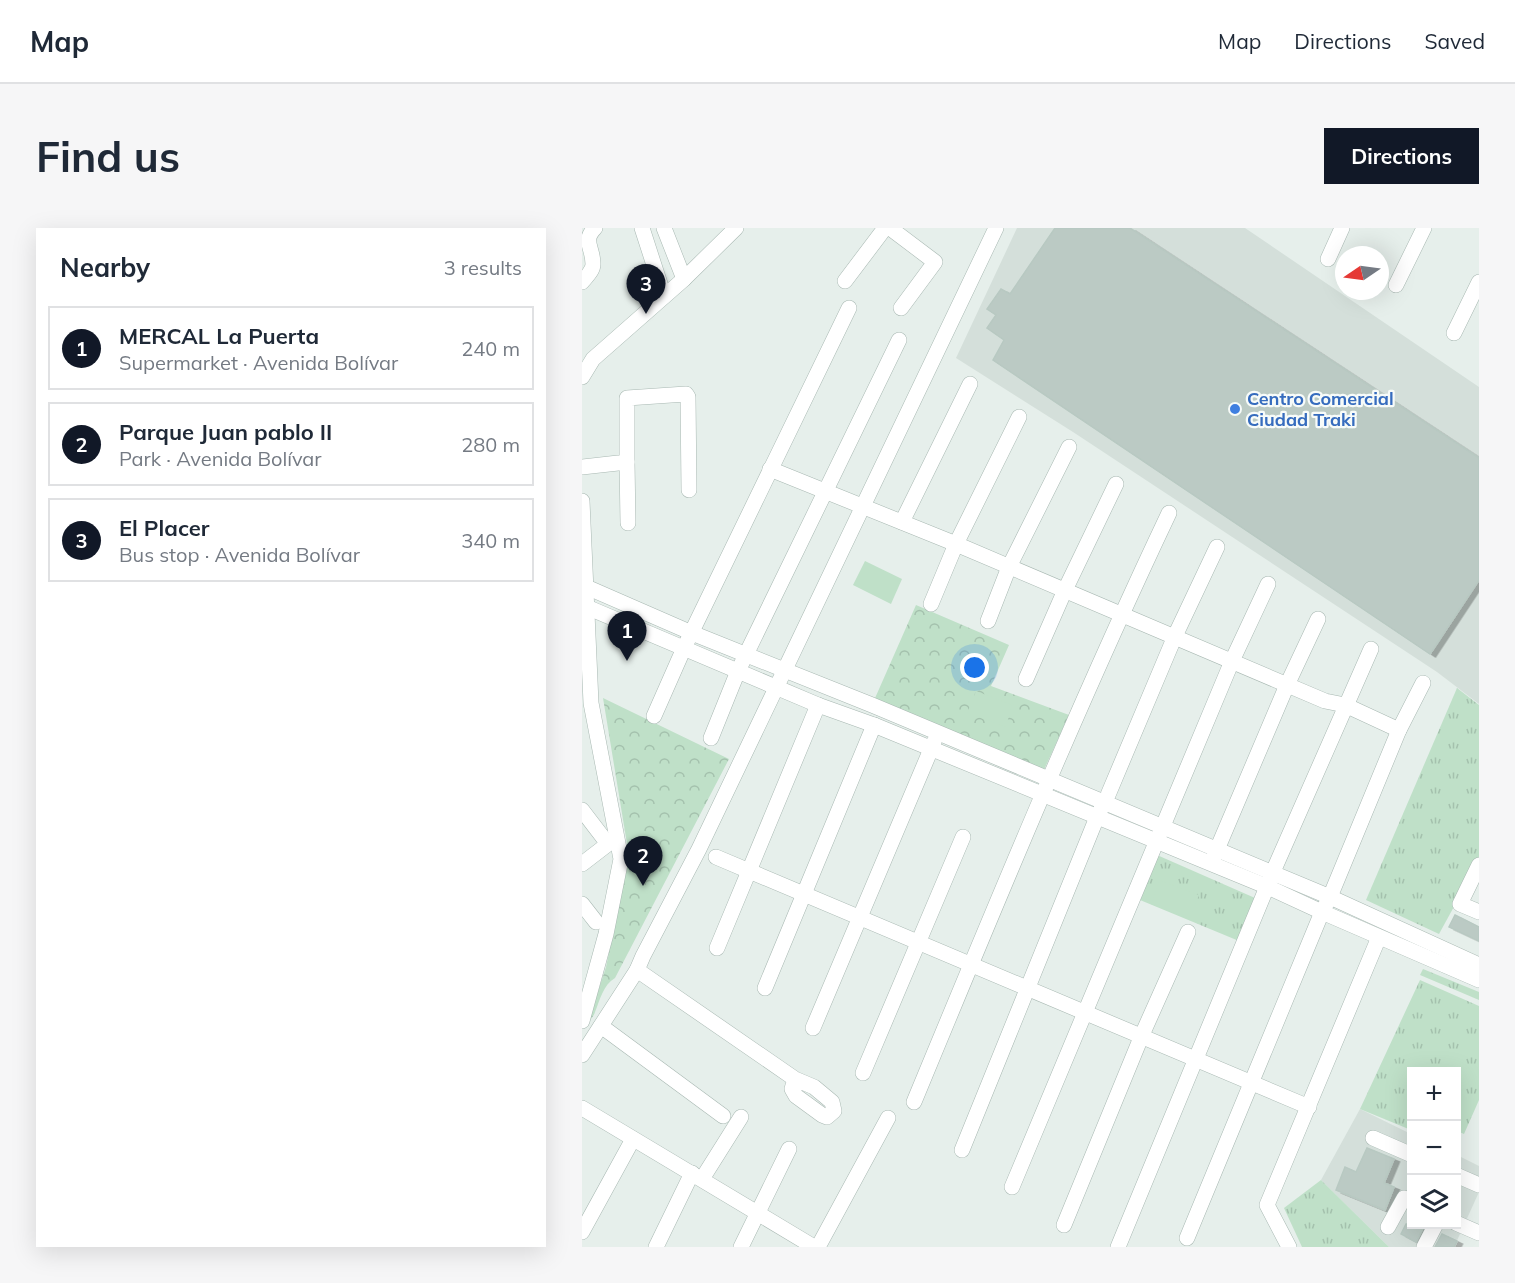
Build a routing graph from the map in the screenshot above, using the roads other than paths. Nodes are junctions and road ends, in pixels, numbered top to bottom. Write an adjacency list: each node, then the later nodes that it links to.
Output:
1 (595, 228): 13 (street)
2 (642, 228): 16 (street)
3 (664, 228): 11 (street)
4 (736, 228): 11 (street)
5 (885, 228): 12 (street)
6 (890, 228): 18 (street)
7 (996, 228): 32 (street)
8 (1342, 228): 10 (street)
9 (1424, 228): 15 (street)
10 (1328, 259)
11 (684, 279): 16 (street)
12 (845, 281)
13 (582, 282)
14 (1479, 282): 19 (street)
15 (1396, 285)
16 (664, 296): 21 (street)
17 (849, 308): 27 (street)
18 (901, 308)
19 (1454, 333)
20 (899, 340): 30 (street)
21 (582, 377)
22 (970, 384): 34 (street)
23 (1019, 417): 36 (street)
24 (1069, 447): 38 (street)
25 (627, 462): 26 (street); 29 (street); 35 (street)
26 (582, 467)
27 (770, 469): 30 (street); 47 (street)
28 (1116, 484): 41 (street)
29 (689, 490)
30 (825, 491): 32 (street); 51 (street)
31 (582, 501): 40 (street)
32 (862, 506): 34 (street); 54 (street)
33 (1169, 513): 44 (street)
34 (902, 522): 36 (street)
35 (628, 523)
36 (956, 544): 38 (street); 42 (street)
37 (1217, 547): 48 (street)
38 (1010, 567): 41 (street); 46 (street)
39 (1268, 584): 52 (street)
40 (584, 586): 43 (street); 47 (street)
41 (1065, 590): 44 (street); 55 (street)
42 (931, 604)
43 (585, 606): 49 (street); 59 (street)
44 (1121, 614): 48 (street); 69 (street)
45 (1318, 619): 57 (street)
46 (988, 621)
47 (692, 633): 49 (street); 51 (street)
48 (1175, 636): 52 (street); 71 (street)
49 (684, 648): 53 (street); 62 (street)
50 (1371, 649): 61 (street)
51 (746, 655): 53 (street); 54 (street)
52 (1232, 661): 57 (street); 72 (street)
53 (738, 671): 58 (street); 67 (street)
54 (784, 671): 58 (street); 66 (street)
55 (1026, 679)
56 (1423, 683): 65 (street)
57 (1287, 685): 61 (street); 75 (street)
58 (777, 687): 60 (street); 95 (street)
59 (586, 694): 63 (street)
60 (818, 705): 64 (street); 80 (street)
61 (1345, 705): 65 (street); 81 (street)
62 (654, 716)
63 (588, 723): 100 (street)
64 (874, 726): 68 (street); 82 (street)
65 (1399, 730): 83 (street)
66 (938, 733): 68 (street); 69 (street)
67 (711, 738)
68 (931, 749): 69 (street); 87 (street)
69 (1045, 787): 71 (street); 93 (street)
70 (582, 810): 77 (street)
71 (1100, 810): 72 (street); 74 (street); 98 (street)
72 (1162, 827): 74 (street); 75 (street)
73 (963, 837): 91 (street)
74 (1156, 842): 78 (street); 99 (street)
75 (1218, 850): 78 (street); 81 (street)
76 (716, 857): 80 (street)
77 (582, 864)
78 (1210, 864): 81 (street)
79 (1479, 865): 86 (street)
80 (748, 871): 82 (street); 92 (street)
81 (1270, 880): 83 (street); 85 (street); 105 (street)
82 (803, 894): 87 (street); 97 (street)
83 (1330, 897): 85 (street); 94 (street)
84 (582, 904): 88 (street)
85 (1322, 912): 90 (street); 108 (street)
86 (1479, 912)
87 (860, 918): 91 (street); 102 (street)
88 (596, 922)
89 (1188, 932): 103 (street)
90 (1379, 937): 96 (street); 110 (street)
91 (918, 943): 93 (street); 106 (street)
92 (717, 948)
93 (971, 964): 98 (street); 109 (street)
94 (1479, 965)
95 (637, 970): 101 (street); 107 (street)
96 (1479, 980)
97 (765, 988)
98 (1028, 988): 99 (street); 118 (street)
99 (1084, 1011): 103 (street); 123 (street)
100 (582, 1021)
101 (601, 1026): 104 (street); 112 (street)
102 (813, 1028)
103 (1142, 1035): 105 (street); 126 (street)
104 (582, 1055)
105 (1196, 1060): 108 (street); 137 (street)
106 (863, 1073)
107 (795, 1079)
108 (1252, 1083): 110 (street); 132 (street)
109 (914, 1102)
110 (1309, 1107): 138 (street)
111 (582, 1108): 116 (street)
112 (723, 1116)
113 (741, 1117): 120 (street)
114 (888, 1118): 136 (street)
115 (1373, 1138): 119 (street)
116 (633, 1139): 120 (street); 130 (street)
117 (789, 1149): 125 (street)
118 (962, 1150)
119 (1407, 1153)
120 (697, 1176): 125 (street); 133 (street)
121 (1461, 1177): 122 (street)
122 (1479, 1185)
123 (1012, 1186)
124 (1404, 1198): 128 (street)
125 (757, 1213): 134 (street); 135 (street)
126 (1064, 1225)
127 (1461, 1225): 131 (street)
128 (1388, 1227)
129 (1433, 1229): 139 (street)
130 (582, 1232)
131 (1479, 1233)
132 (1187, 1238)
133 (656, 1247)
134 (741, 1247)
135 (814, 1247)
136 (818, 1247)
137 (1118, 1247)
138 (1289, 1247)
139 (1424, 1247)

